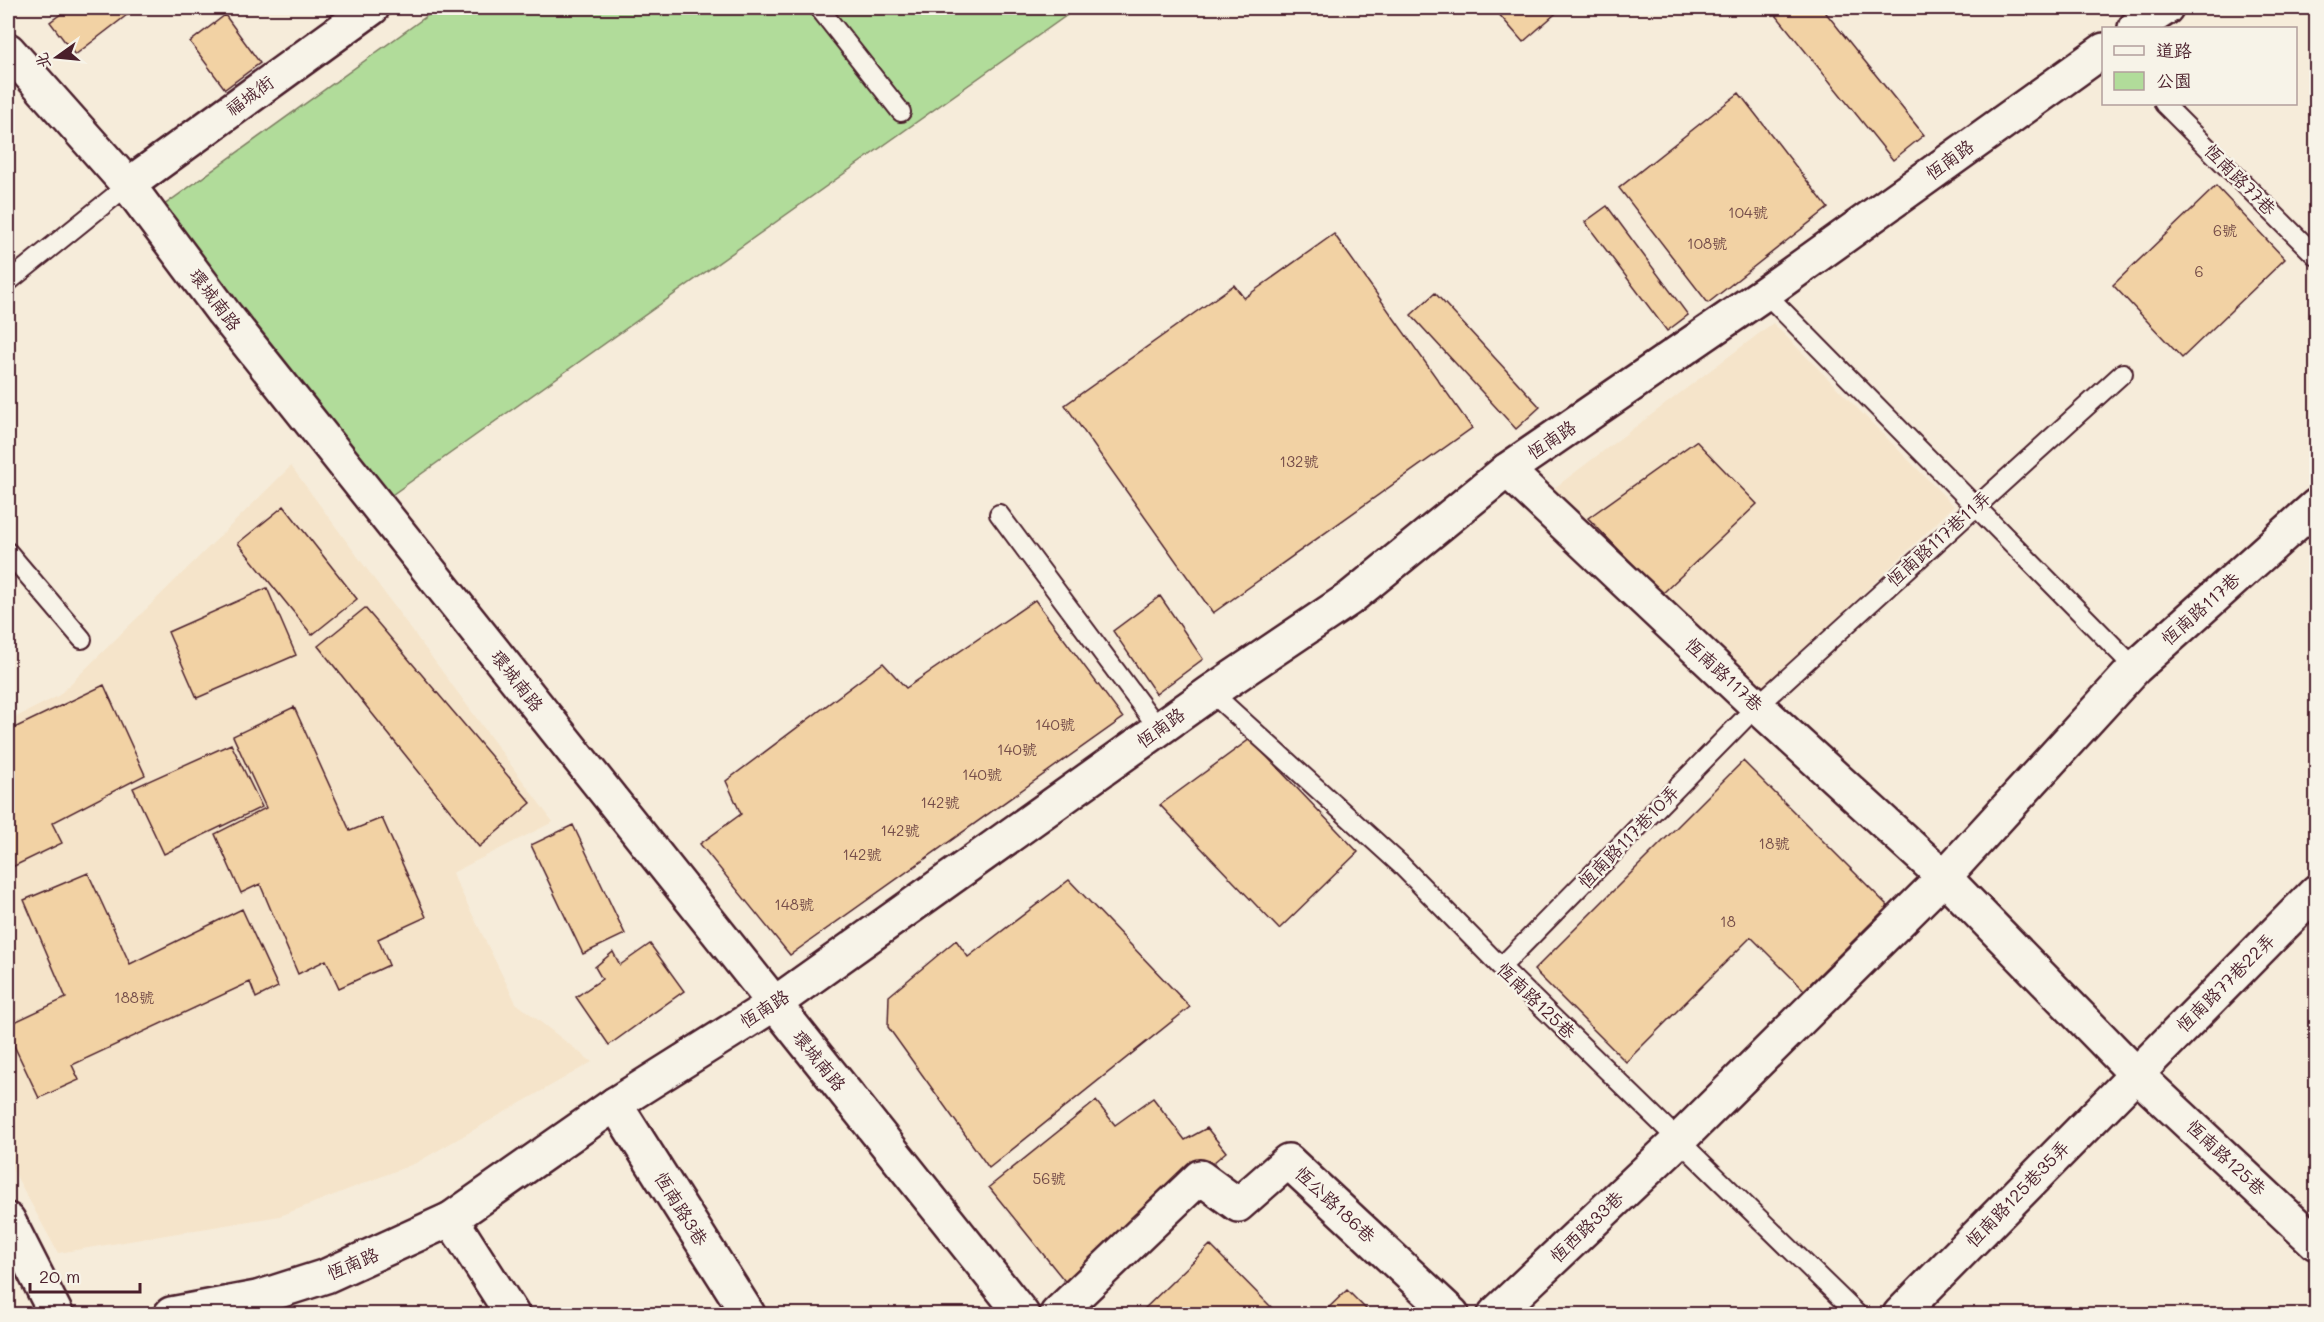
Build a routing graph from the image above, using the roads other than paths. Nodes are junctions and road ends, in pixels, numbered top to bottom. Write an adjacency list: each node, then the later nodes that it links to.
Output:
1 (372, 8): 9 (street, 福城街)
2 (819, 8): 8 (lane)
3 (2166, 8): 4 (street)
4 (2137, 27)
5 (8, 50): 9 (street, 環城南路)
6 (2102, 51): 12 (street, 恆南路)
7 (2165, 105): 10 (lane, 恆南路77巷)
8 (901, 112)
9 (128, 185): 11 (lane); 27 (street, 環城南路)
10 (2316, 256)
11 (8, 282)
12 (1765, 293): 14 (street, 恆南路); 15 (lane)
13 (2122, 373): 15 (lane, 恆南路117巷11弄)
14 (1507, 470): 21 (street, 恆南路); 22 (street, 恆南路117巷)
15 (1975, 506): 20 (lane); 22 (lane, 恆南路117巷11弄)
16 (2316, 506): 20 (street, 恆南路117巷)
17 (999, 514): 23 (lane)
18 (8, 552): 19 (lane)
19 (82, 639)
20 (2135, 668): 24 (street, 恆南路117巷)
21 (1211, 692): 23 (street, 恆南路); 26 (lane, 恆南路125巷)
22 (1757, 706): 24 (street, 恆南路117巷); 26 (lane, 恆南路117巷10弄)
23 (1159, 729): 27 (street, 恆南路)
24 (1944, 877): 28 (street, 恆南路117巷); 30 (street, 恆南路117巷)
25 (2316, 892): 28 (street, 恆南路77巷22弄)
26 (1501, 967): 30 (lane, 恆南路125巷)
27 (774, 1004): 29 (street, 恆南路); 39 (street, 環城南路)
28 (2136, 1074): 33 (street, 恆南路125巷); 44 (street, 恆南路125巷35弄)
29 (615, 1104): 31 (street, 恆南路); 38 (street, 恆南路3巷)
30 (1679, 1140): 42 (street, 恆西路33巷); 43 (lane, 恆南路125巷)
31 (451, 1219): 34 (street, 恆南路); 37 (street)
32 (8, 1220): 35 (street)
33 (2316, 1243)
34 (262, 1306): 36 (street, 恆南路)
35 (56, 1314)
36 (171, 1314)
37 (512, 1314)
38 (748, 1314)
39 (1022, 1314)
40 (1057, 1314): 41 (street, 恆公路186巷)
41 (1452, 1314)
42 (1495, 1314)
43 (1857, 1314)
44 (1900, 1314)

